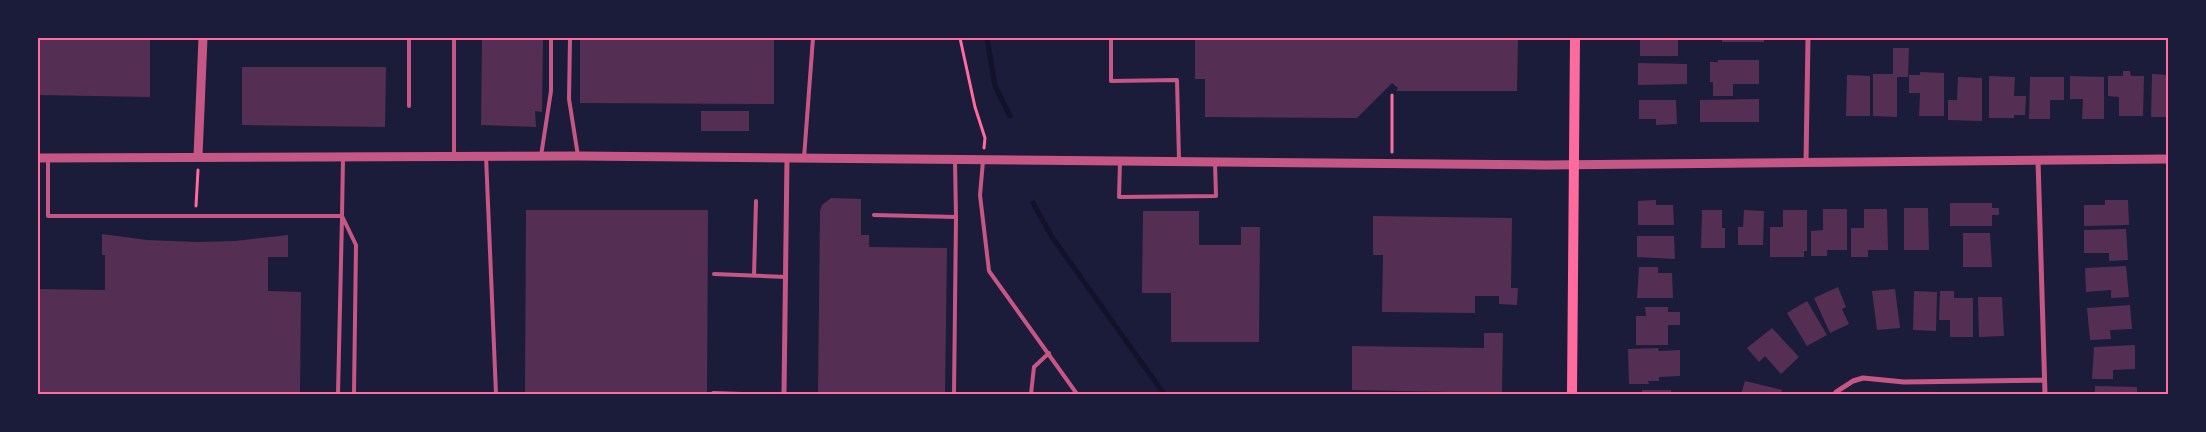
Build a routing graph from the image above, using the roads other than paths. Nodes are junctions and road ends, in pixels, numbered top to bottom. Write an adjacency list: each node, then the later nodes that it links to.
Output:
1 (203, 38): 11 (street)
2 (409, 38): 10 (lane)
3 (454, 38): 13 (lane)
4 (551, 38): 15 (lane)
5 (570, 38): 16 (lane)
6 (813, 38): 20 (lane)
7 (1111, 38): 25 (lane)
8 (1575, 38): 29 (main road)
9 (1808, 38): 28 (street)
10 (409, 106)
11 (198, 156): 12 (street); 19 (street)
12 (344, 156): 13 (street); 32 (lane)
13 (454, 156): 14 (street)
14 (486, 156): 15 (street); 42 (lane)
15 (541, 156): 16 (street)
16 (578, 156): 17 (street)
17 (787, 157): 20 (street); 36 (street)
18 (38, 158): 19 (street)
19 (48, 158): 32 (lane)
20 (804, 158): 22 (street)
21 (983, 158): 22 (street); 23 (street); 37 (lane)
22 (955, 159): 33 (lane)
23 (1120, 159): 25 (street); 26 (lane)
24 (2168, 159): 27 (street)
25 (1179, 160): 26 (street)
26 (1215, 160): 29 (street)
27 (2038, 160): 28 (street); 38 (street)
28 (1806, 161): 29 (street)
29 (1574, 165): 48 (main road)
30 (756, 201): 35 (lane)
31 (874, 215): 33 (lane)
32 (342, 216): 40 (lane); 41 (lane)
33 (956, 217): 45 (lane)
34 (714, 274): 35 (lane)
35 (754, 276): 36 (lane)
36 (786, 277): 44 (street)
37 (1048, 353): 46 (lane); 47 (lane)
38 (2044, 380): 49 (street); 50 (street)
39 (713, 393): 43 (lane)
40 (338, 394)
41 (354, 394)
42 (496, 394)
43 (742, 394)
44 (784, 394)
45 (954, 394)
46 (1031, 394)
47 (1077, 394)
48 (1572, 394)
49 (1835, 394)
50 (2045, 394)

